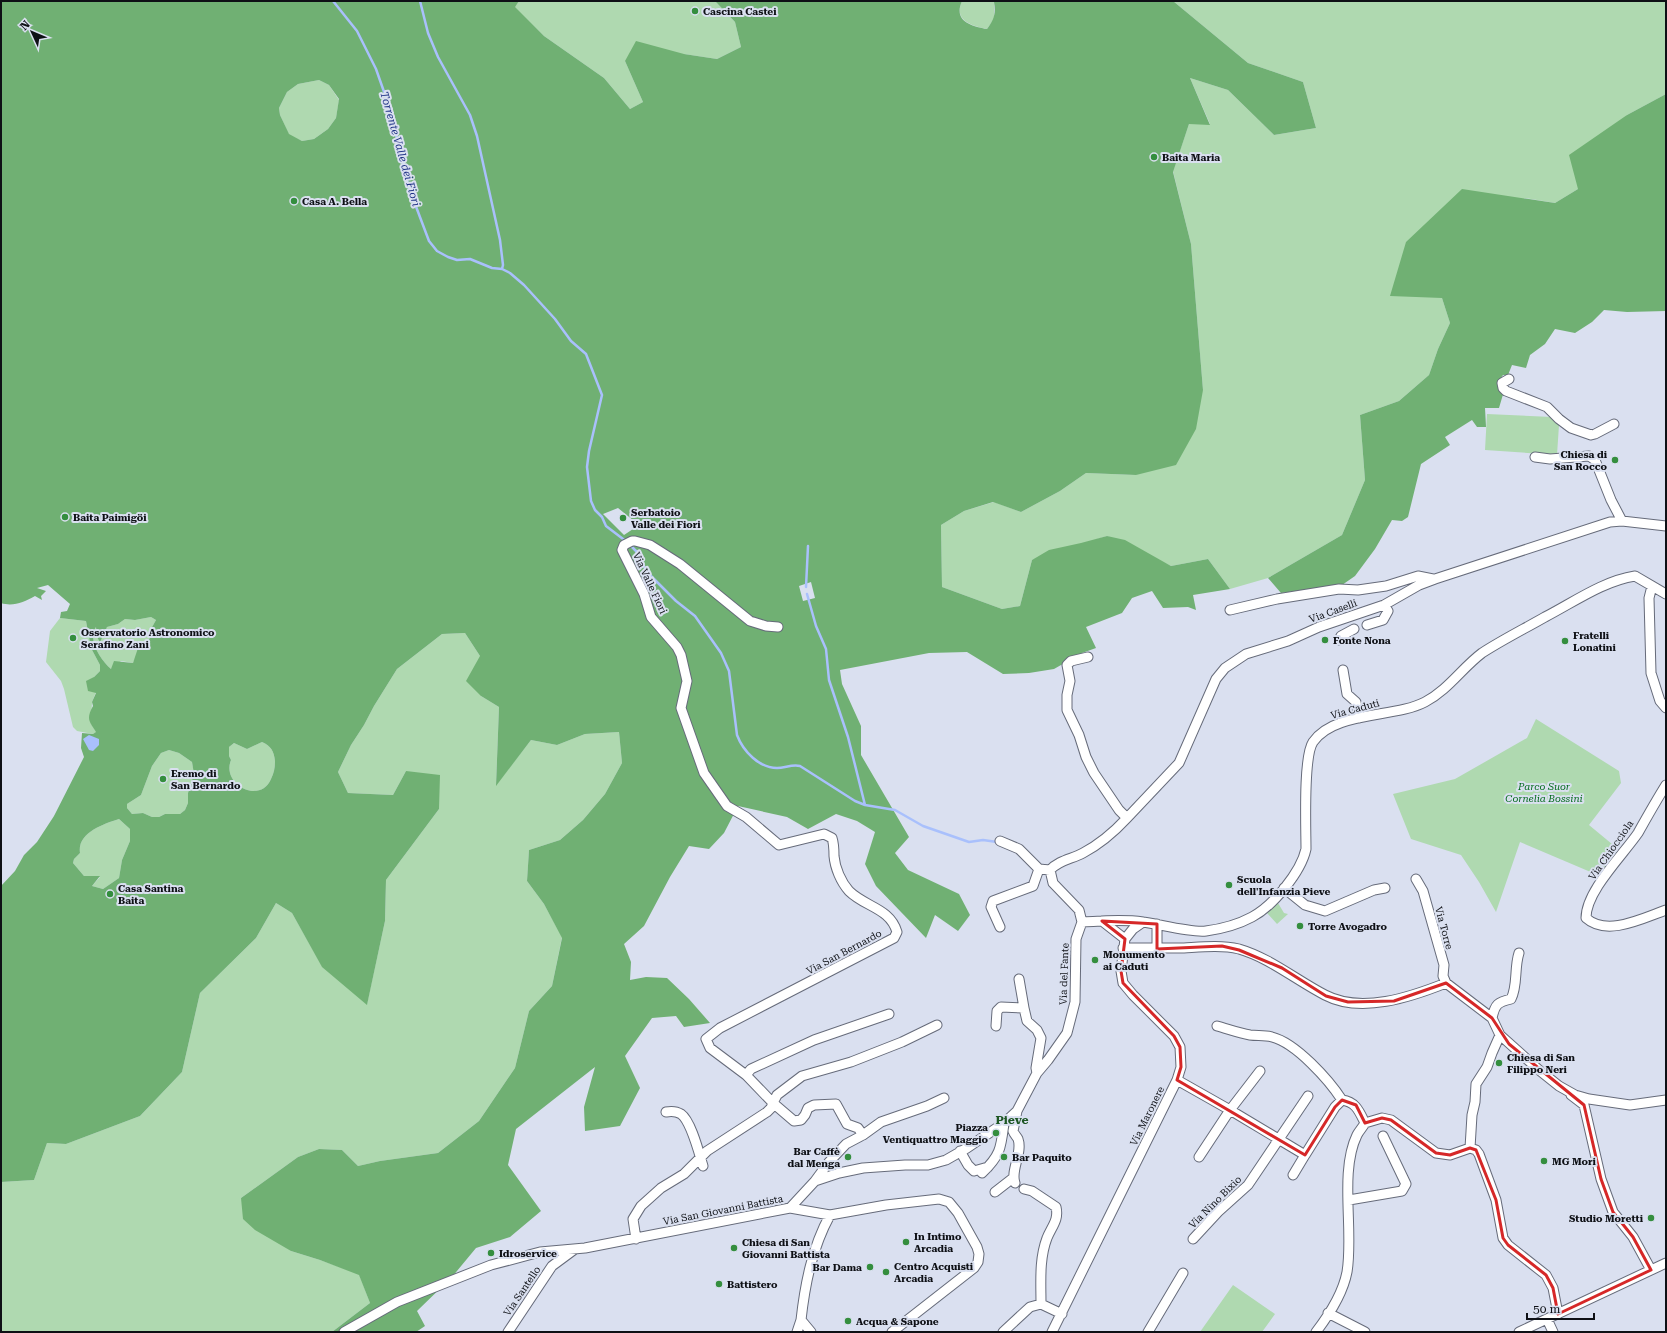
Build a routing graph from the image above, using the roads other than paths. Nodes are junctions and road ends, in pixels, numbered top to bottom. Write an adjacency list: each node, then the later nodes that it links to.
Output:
1 (1509, 379): 2 (street)
2 (1614, 424)
3 (1536, 457): 4 (street)
4 (1622, 521): 5 (street, Via Caselli); 6 (street, Via Caselli)
5 (1666, 526)
6 (1435, 579): 9 (street, Via Caselli); 10 (street)
7 (1652, 586): 8 (street, Via Caduti); 17 (street); 18 (street, Via Caduti)
8 (1666, 594)
9 (1384, 605): 11 (street); 23 (street, Via Caselli)
10 (1230, 610)
11 (1367, 625)
12 (778, 628): 22 (street, Via Valle Fiori)
13 (1354, 629): 14 (street)
14 (1339, 640)
15 (1088, 657): 23 (street)
16 (1343, 670): 18 (street)
17 (1666, 708)
18 (1359, 718): 28 (street, Via Caduti)
19 (1666, 785): 20 (street, Via Chiocciola)
20 (1656, 801): 21 (street); 30 (street, Via Chiocciola)
21 (1666, 802)
22 (736, 812): 50 (street, Via San Bernardo)
23 (1127, 818): 26 (street, Via Caselli)
24 (1000, 840): 25 (street)
25 (1040, 869): 26 (street); 35 (street)
26 (1050, 870): 32 (street)
27 (1416, 879): 40 (street, Via Torre)
28 (1284, 888): 29 (street); 34 (street, Via Caduti)
29 (1385, 888)
30 (1666, 910)
31 (1102, 921): 32 (street); 33 (street); 36 (street)
32 (1082, 922): 49 (street, Via del Fante)
33 (1143, 922): 34 (street, Via Caduti); 36 (street)
34 (1157, 924): 37 (street)
35 (1000, 927)
36 (1124, 943): 37 (street); 51 (street, Via Maronere)
37 (1157, 949): 40 (street)
38 (1519, 953): 43 (street)
39 (1019, 979): 41 (street)
40 (1446, 984): 43 (street)
41 (1024, 1008): 45 (street); 49 (street)
42 (890, 1014): 50 (street)
43 (1492, 1018): 47 (street)
44 (937, 1025): 57 (street)
45 (996, 1026)
46 (1217, 1026): 55 (street)
47 (1500, 1035): 52 (street); 66 (street)
48 (1260, 1071): 58 (street)
49 (1038, 1073): 59 (street, Via del Fante)
50 (746, 1075): 57 (street, Via San Bernardo)
51 (1177, 1080): 58 (street); 86 (street, Via Maronere)
52 (1565, 1089): 56 (street); 82 (street)
53 (1308, 1096): 65 (street, Via Nino Bixio)
54 (944, 1098): 63 (street)
55 (1342, 1100): 62 (street); 68 (street)
56 (1666, 1100)
57 (773, 1103): 63 (street, Via San Bernardo); 70 (street)
58 (1230, 1110): 65 (street); 69 (street)
59 (1017, 1111): 61 (street, Via del Fante); 74 (street)
60 (666, 1112): 70 (street)
61 (1004, 1123): 67 (street, Via San Giovanni Battista); 67 (street)
62 (1366, 1123): 66 (street); 75 (street)
63 (864, 1135): 72 (street)
64 (1383, 1136): 75 (street)
65 (1279, 1140): 68 (street); 79 (street, Via Nino Bixio)
66 (1470, 1148): 87 (street)
67 (960, 1151): 72 (street, Via San Giovanni Battista)
68 (1305, 1155): 71 (street)
69 (1199, 1157)
70 (702, 1162): 78 (street)
71 (1293, 1175)
72 (815, 1181): 76 (street, Via San Giovanni Battista)
73 (1024, 1189): 84 (street)
74 (995, 1192)
75 (1349, 1200): 85 (street)
76 (790, 1208): 77 (street); 78 (street, Via San Giovanni Battista)
77 (830, 1215): 89 (street); 94 (street)
78 (636, 1239): 80 (street, Via San Giovanni Battista)
79 (1193, 1239)
80 (575, 1249): 90 (street, Via San Giovanni Battista); 91 (street, Via Santello)
81 (1666, 1263): 82 (street)
82 (1651, 1270): 87 (street)
83 (1183, 1273): 97 (street)
84 (1041, 1304): 86 (street); 95 (street)
85 (1328, 1313): 98 (street); 99 (street)
86 (1062, 1314): 96 (street, Via Maronere)
87 (1558, 1314): 88 (street)
88 (1547, 1319): 100 (street); 101 (street)
89 (802, 1320): 92 (street); 93 (street)
90 (344, 1332)
91 (508, 1332)
92 (797, 1332)
93 (811, 1332)
94 (892, 1332)
95 (1003, 1332)
96 (1052, 1332)
97 (1148, 1332)
98 (1316, 1332)
99 (1365, 1332)
100 (1519, 1332)
101 (1553, 1332)

